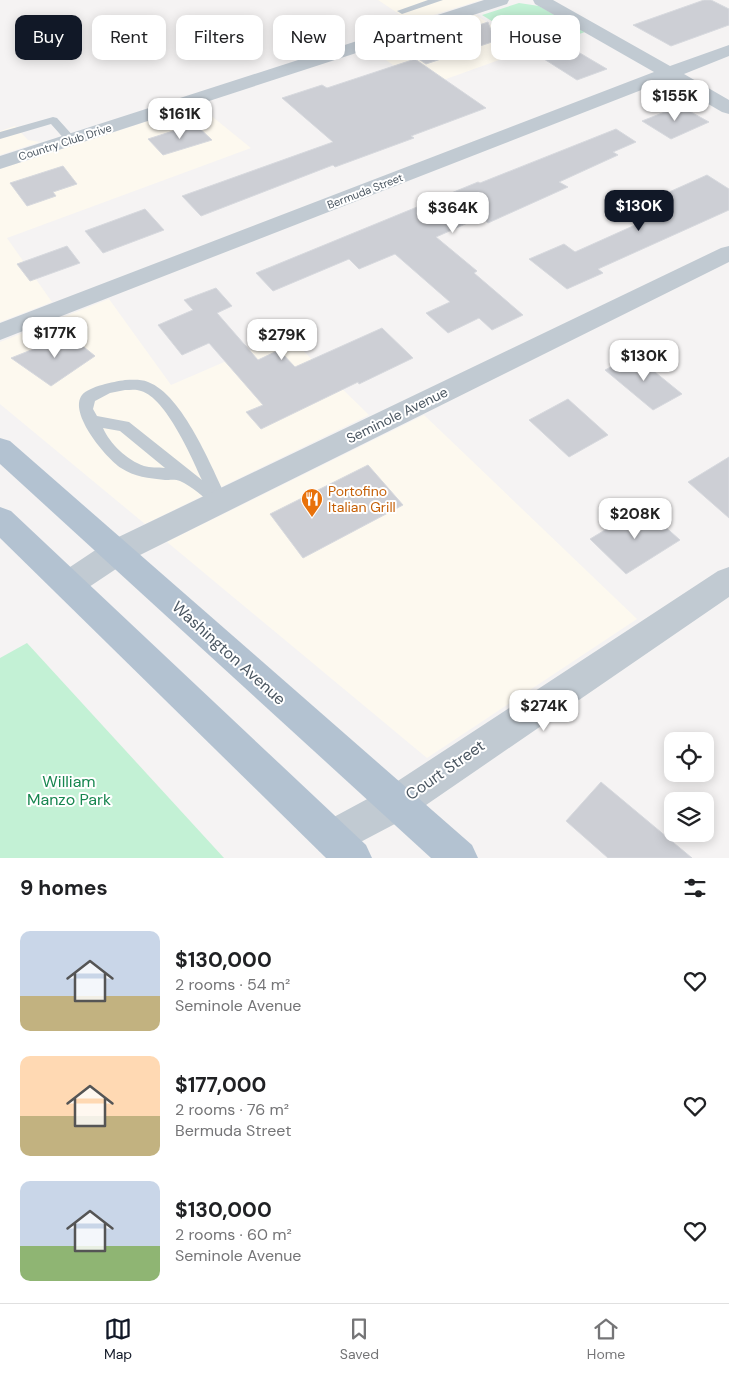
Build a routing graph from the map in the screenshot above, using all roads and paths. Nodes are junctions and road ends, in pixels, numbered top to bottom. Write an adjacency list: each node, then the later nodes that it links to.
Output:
1 (438, 0): 4 (lane)
2 (500, 0): 9 (street, Country Club Drive)
3 (541, 0): 6 (street)
4 (402, 11)
5 (729, 50): 6 (street, Bermuda Street)
6 (668, 74): 7 (street); 12 (street, Bermuda Street)
7 (729, 108)
8 (0, 136): 9 (lane)
9 (71, 140): 10 (street, Country Club Drive)
10 (0, 163)
11 (729, 253): 16 (street, Seminole Avenue)
12 (0, 332)
13 (91, 421): 15 (lane); 15 (lane); 16 (lane)
14 (0, 448): 18 (main road, Washington Avenue)
15 (185, 476): 16 (lane)
16 (220, 501): 18 (street, Seminole Avenue)
17 (0, 519): 20 (main road)
18 (117, 552): 20 (street, Seminole Avenue); 21 (main road, Washington Avenue)
19 (729, 580): 21 (street, Court Street)
20 (69, 584): 22 (main road)
21 (397, 803): 22 (street, Court Street); 23 (main road, Washington Avenue)
22 (343, 848)
23 (459, 858)

